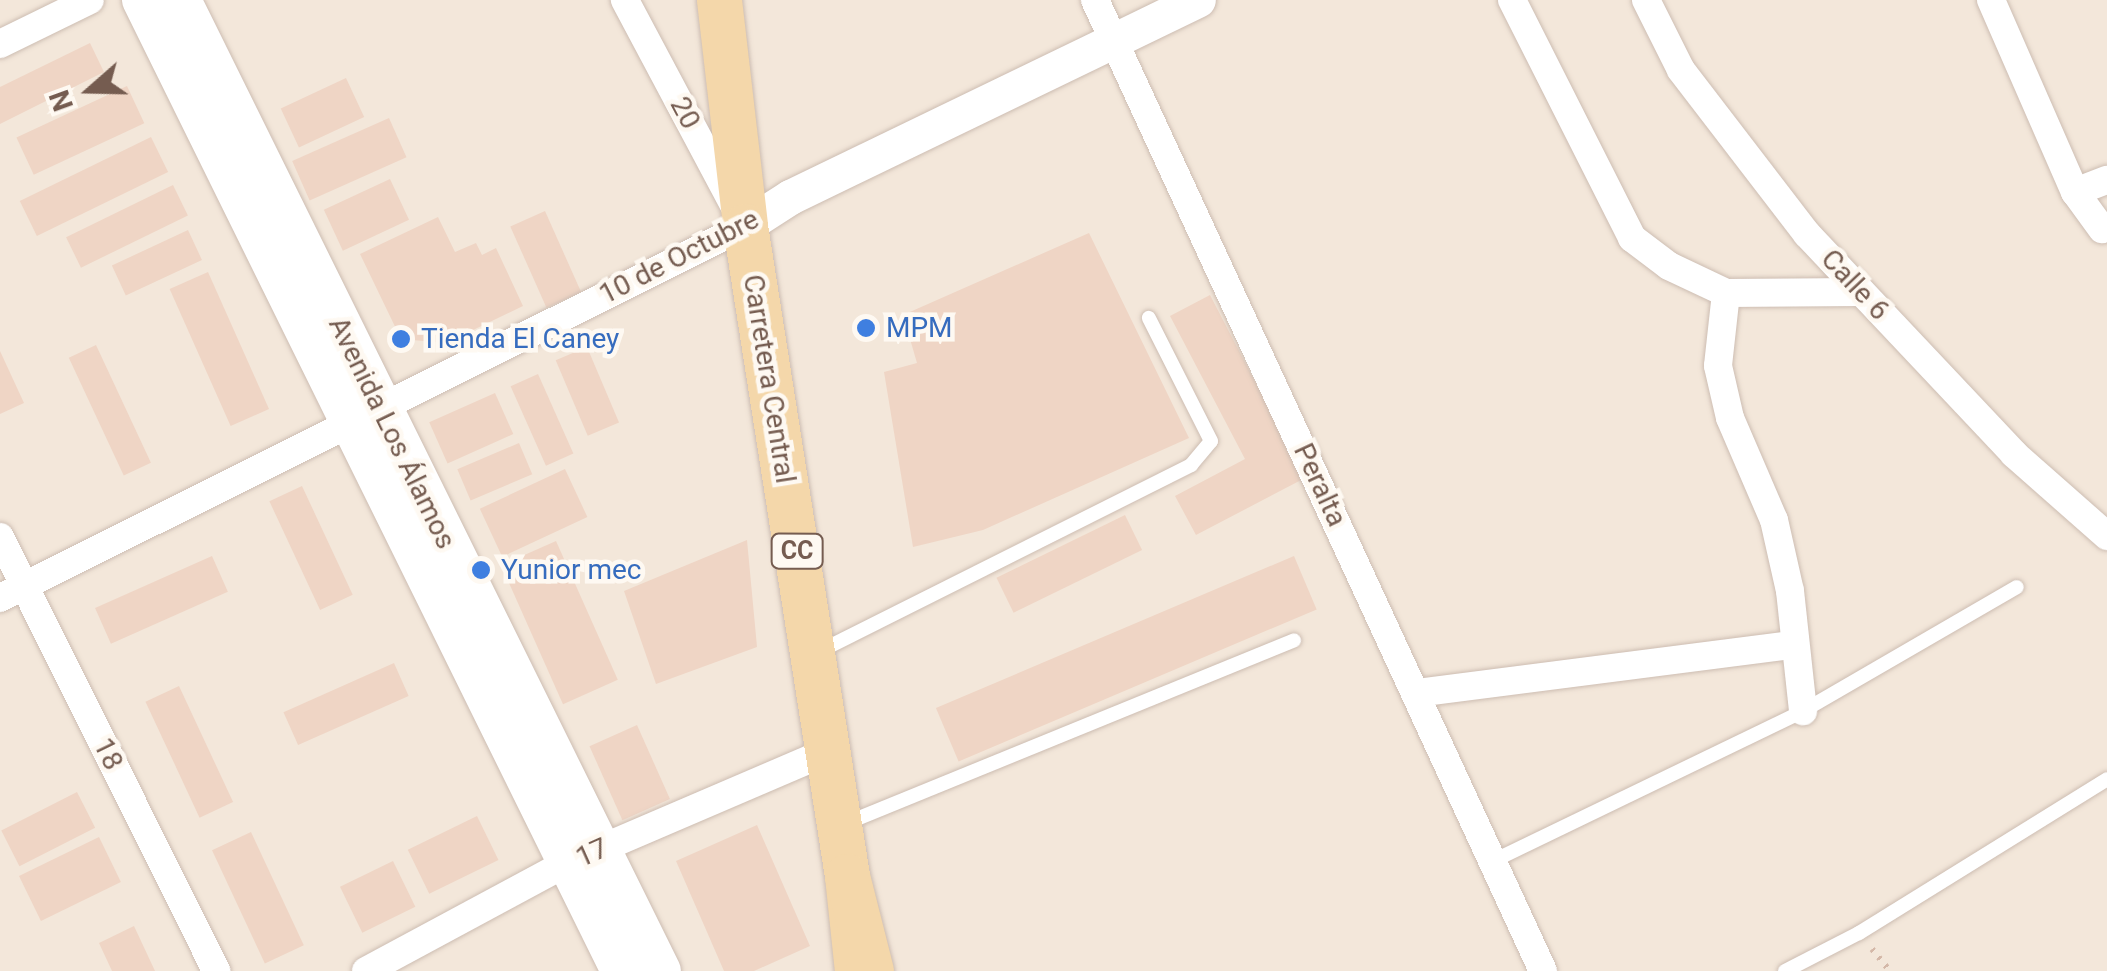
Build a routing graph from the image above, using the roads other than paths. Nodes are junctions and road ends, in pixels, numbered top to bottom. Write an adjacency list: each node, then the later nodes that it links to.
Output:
1 (90, 0): 12 (street)
2 (142, 0): 20 (main road, Avenida Los Álamos)
3 (180, 0): 20 (main road, Avenida Los Álamos)
4 (625, 0): 15 (street, 20)
5 (719, 0): 15 (main road, Carretera Central / CC)
6 (1095, 0): 11 (street, Peralta)
7 (1198, 0): 11 (street, 10 de Octubre)
8 (1512, 0): 18 (street)
9 (1646, 0): 17 (street, Calle 6)
10 (1992, 0): 14 (street)
11 (1114, 40): 15 (street, 10 de Octubre); 28 (street, Peralta)
12 (0, 44)
13 (2107, 180): 14 (street)
14 (2074, 192): 16 (street)
15 (744, 226): 20 (street, 10 de Octubre); 27 (main road, Carretera Central / CC)
16 (2102, 229)
17 (1862, 292): 18 (street); 21 (street, Calle 6)
18 (1726, 293): 26 (street)
19 (1149, 318): 27 (lane)
20 (364, 416): 24 (street, 10 de Octubre); 33 (main road, Avenida Los Álamos)
21 (2107, 536)
22 (0, 537): 24 (street, 18)
23 (2017, 588): 29 (lane)
24 (12, 592): 36 (street, 18)
25 (1294, 640): 32 (lane)
26 (1792, 645): 28 (street); 29 (street)
27 (814, 654): 30 (main road, Carretera Central / CC)
28 (1416, 693): 34 (street, Peralta)
29 (1803, 711): 34 (lane)
30 (826, 752): 32 (main road, Carretera Central / CC); 33 (street, 17)
31 (2107, 779): 43 (lane)
32 (838, 826): 35 (main road, Carretera Central / CC)
33 (581, 858): 37 (street, 17); 38 (main road, Avenida Los Álamos); 39 (main road, Avenida Los Álamos)
34 (1491, 863): 42 (street, Peralta)
35 (847, 876): 40 (main road, Carretera Central / CC); 41 (main road, Carretera Central / CC)
36 (216, 971)
37 (366, 971)
38 (622, 971)
39 (660, 971)
40 (857, 971)
41 (871, 971)
42 (1544, 971)
43 (1785, 971)

